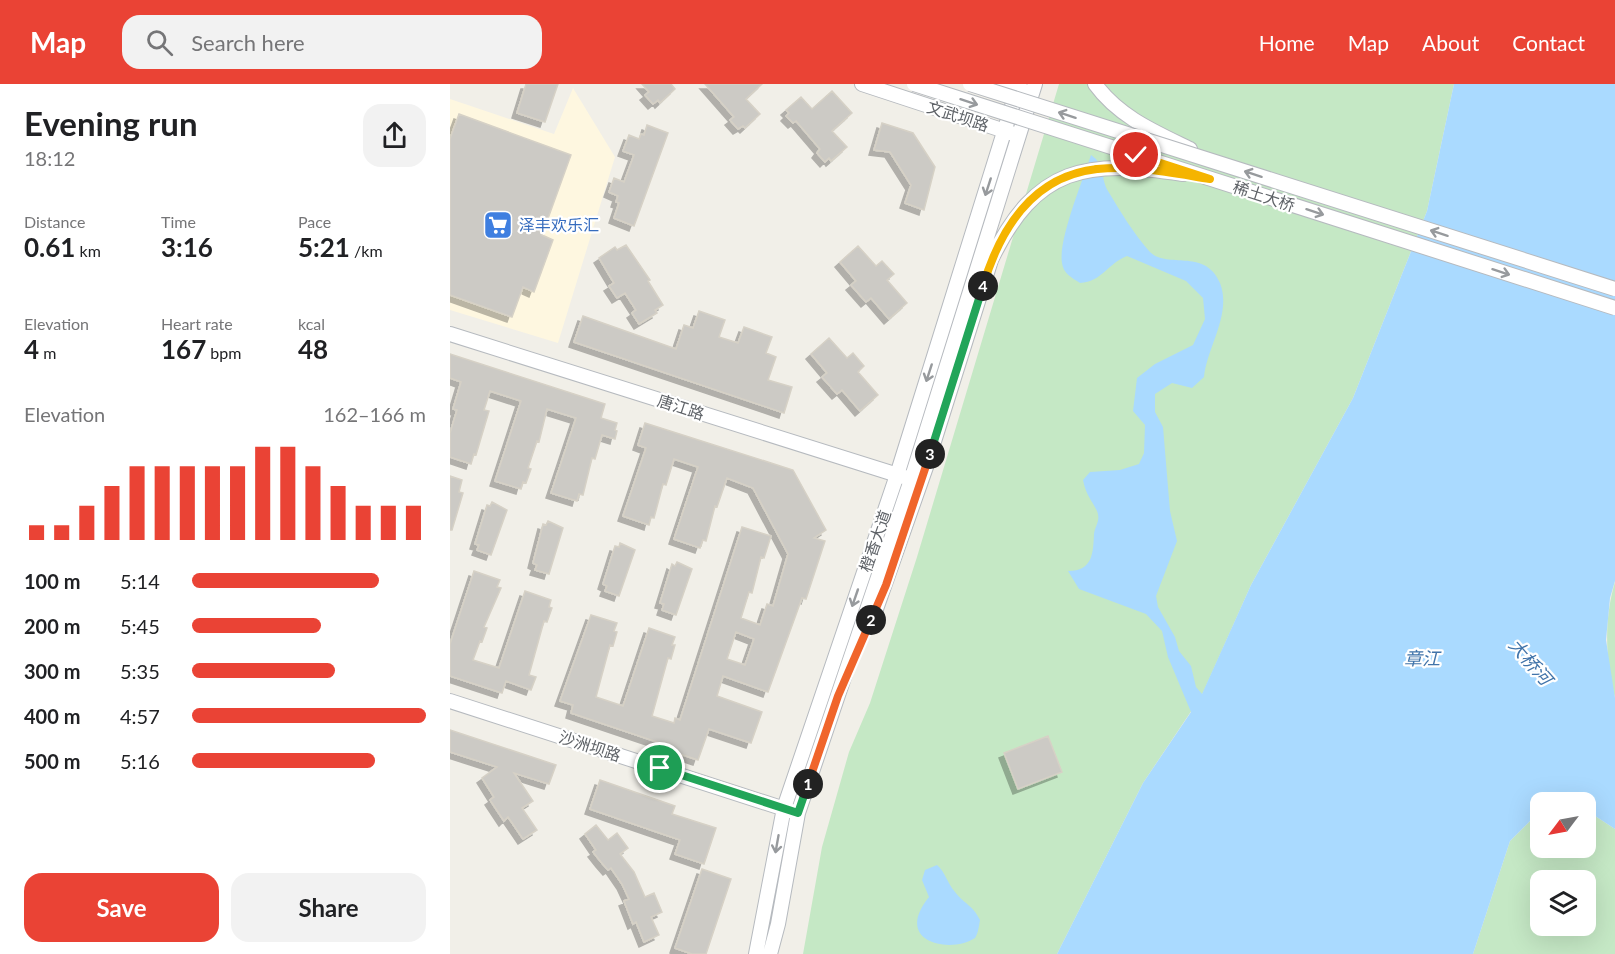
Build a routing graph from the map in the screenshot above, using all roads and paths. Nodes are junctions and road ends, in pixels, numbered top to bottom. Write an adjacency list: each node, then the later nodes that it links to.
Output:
1 (862, 84): 8 (main road, 文武坝路)
2 (914, 84): 11 (main road, 稀土大桥, one-way to 11, bridge)
3 (970, 84): 10 (main road, 稀土大桥, one-way to 3, bridge)
4 (998, 84): 6 (main road)
5 (1095, 84): 10 (main road, bridge)
6 (1018, 87): 7 (main road); 8 (main road, 橙香大道)
7 (1034, 88): 9 (main road, 橙香大道)
8 (1006, 132): 9 (main road, 文武坝路); 15 (main road, 橙香大道, one-way to 15)
9 (1020, 135): 16 (main road, 橙香大道)
10 (1217, 162): 12 (main road, 稀土大桥, one-way to 10, bridge)
11 (1210, 179): 13 (main road, 稀土大桥, one-way to 13, bridge); 17 (main road, bridge)
12 (1615, 289)
13 (1615, 308)
14 (450, 334): 15 (main road, 唐江路)
15 (897, 475): 16 (main road, 唐江路); 19 (main road, 橙香大道, one-way to 19)
16 (911, 480): 17 (main road, 橙香大道)
17 (838, 696): 20 (main road, 橙香大道)
18 (450, 701): 19 (main road, 沙洲坝路)
19 (784, 808): 20 (main road, 沙洲坝路); 21 (main road, 橙香大道, one-way to 21)
20 (798, 813): 22 (main road, 橙香大道)
21 (756, 954)
22 (770, 954)

